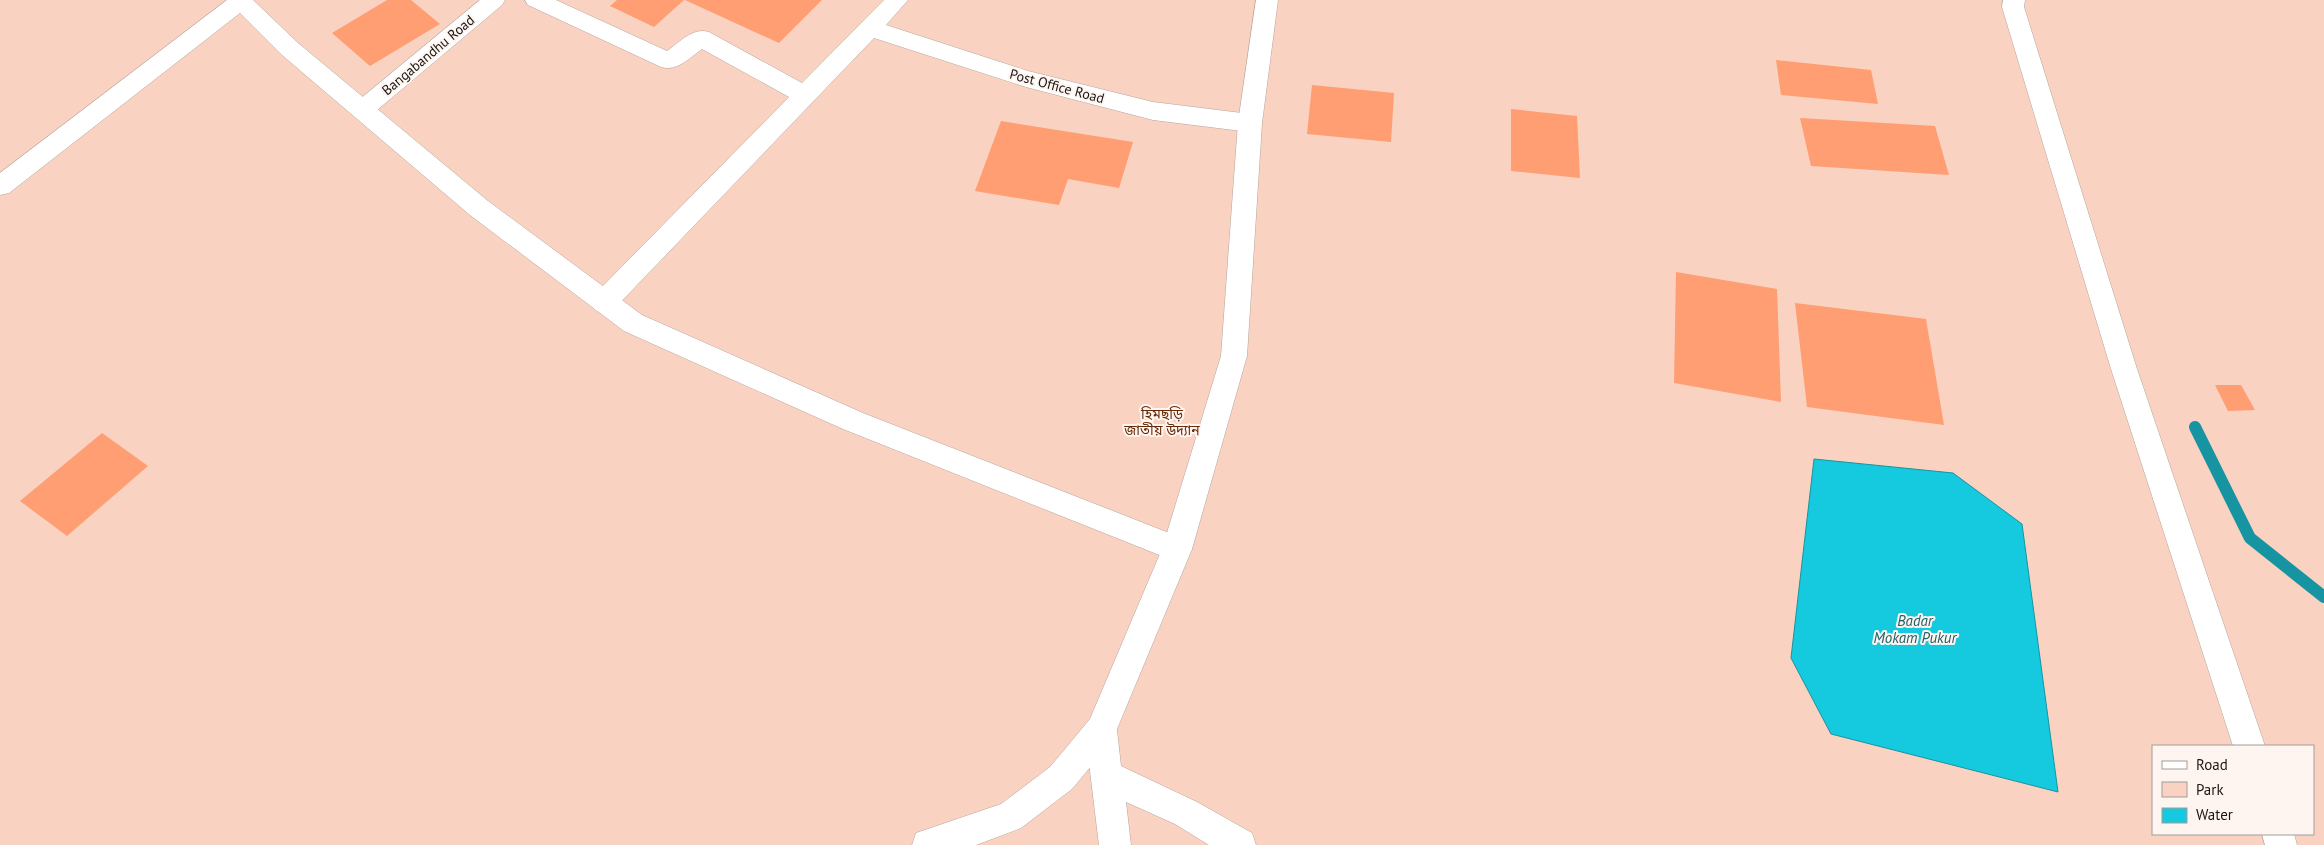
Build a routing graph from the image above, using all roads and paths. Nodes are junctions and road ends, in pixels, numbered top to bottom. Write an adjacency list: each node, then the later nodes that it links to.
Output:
1 (494, 0): 9 (street, Bangabandhu Road)
2 (536, 0): 8 (street)
3 (897, 0): 7 (street)
4 (1267, 0): 10 (street)
5 (2014, 0): 15 (street)
6 (241, 1): 9 (street); 11 (street)
7 (869, 28): 8 (street); 10 (street, Post Office Road)
8 (804, 95): 12 (street)
9 (362, 110): 12 (street)
10 (1250, 123): 13 (street)
11 (0, 186)
12 (604, 302): 13 (street)
13 (1177, 549): 14 (street)
14 (1101, 730): 16 (street); 17 (street)
15 (2249, 745)
16 (1106, 776): 18 (street); 19 (street)
17 (928, 845)
18 (1115, 845)
19 (1240, 845)

